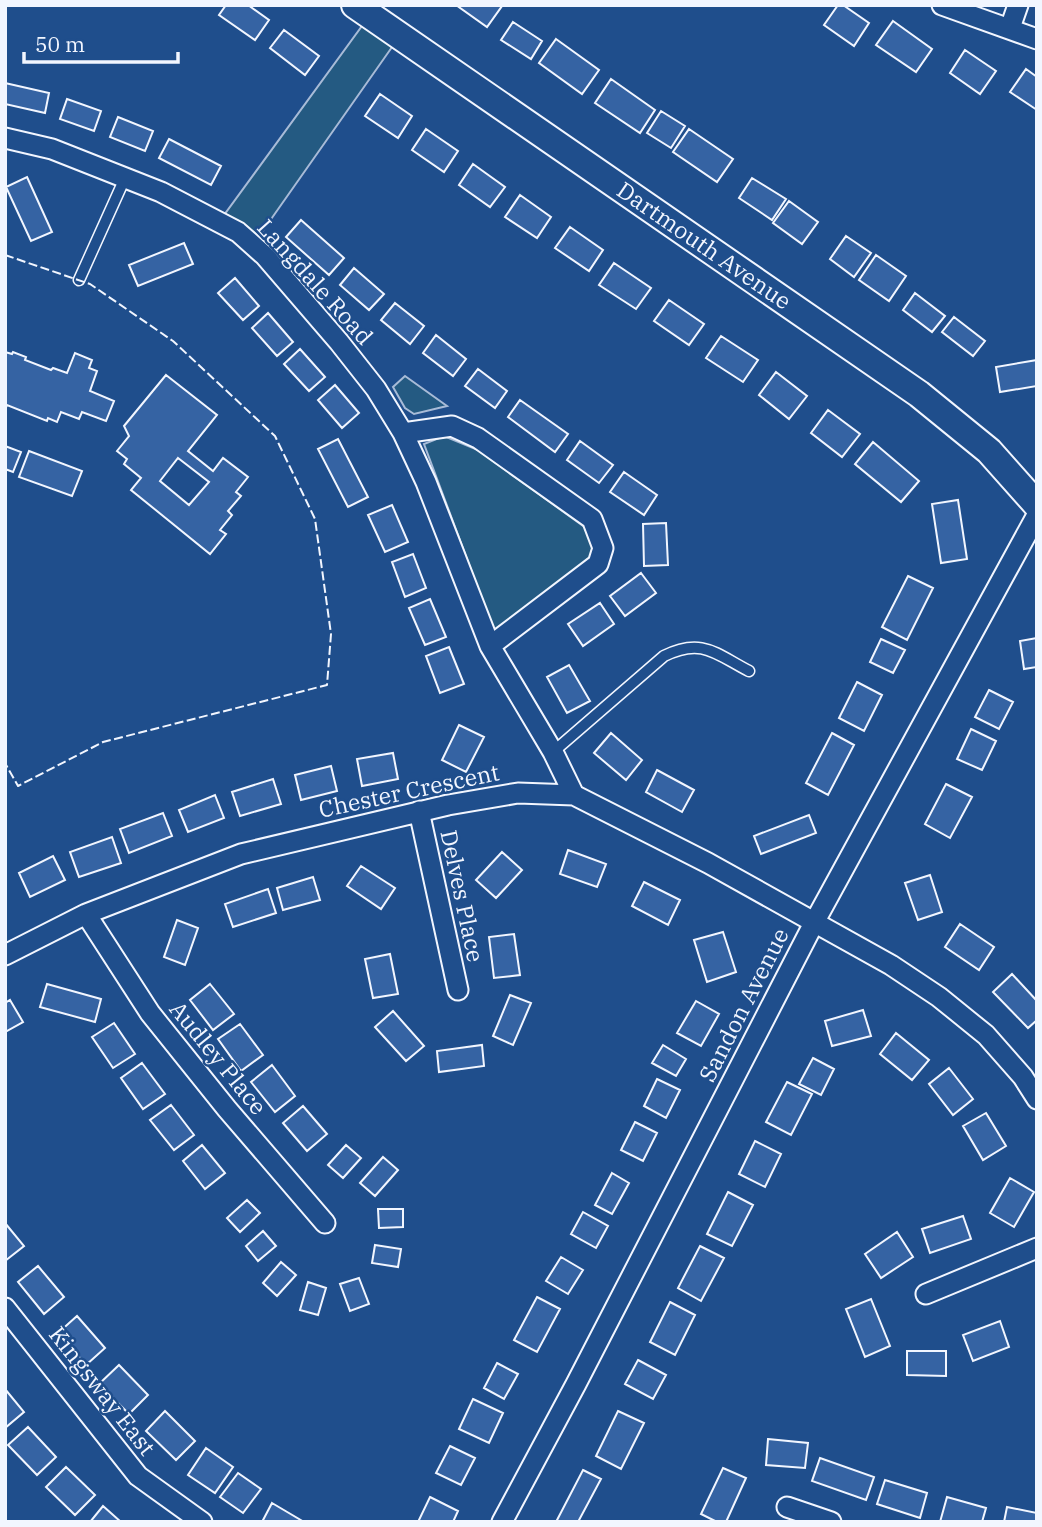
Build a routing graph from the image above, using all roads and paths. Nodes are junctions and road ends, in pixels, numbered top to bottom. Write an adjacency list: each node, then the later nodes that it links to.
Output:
1 (355, 5): 10 (street, Dartmouth Avenue)
2 (942, 5): 4 (street)
3 (1018, 5): 4 (street)
4 (1010, 28): 5 (street)
5 (1037, 39)
6 (5, 138): 7 (street, Langdale Road)
7 (125, 178): 8 (lane); 9 (street, Langdale Road)
8 (79, 280)
9 (403, 433): 12 (street, Langdale Road); 12 (street)
10 (1037, 505)
11 (1037, 515): 18 (street, Sandon Avenue)
12 (490, 646): 14 (street, Langdale Road)
13 (749, 671): 14 (lane)
14 (553, 752): 15 (street, Langdale Road)
15 (574, 796): 16 (street, Chester Crescent); 18 (street, Chester Crescent)
16 (419, 811): 17 (street, Chester Crescent); 20 (street, Delves Place)
17 (86, 914): 19 (street, Chester Crescent); 22 (street, Audley Place)
18 (815, 921): 21 (street, Chester Crescent); 28 (street, Sandon Avenue)
19 (5, 956)
20 (457, 990)
21 (1037, 1099)
22 (326, 1223)
23 (1037, 1248): 24 (street)
24 (926, 1294)
25 (5, 1308): 27 (street, Kingsway East)
26 (787, 1507): 29 (street)
27 (202, 1522)
28 (502, 1522)
29 (831, 1522)

